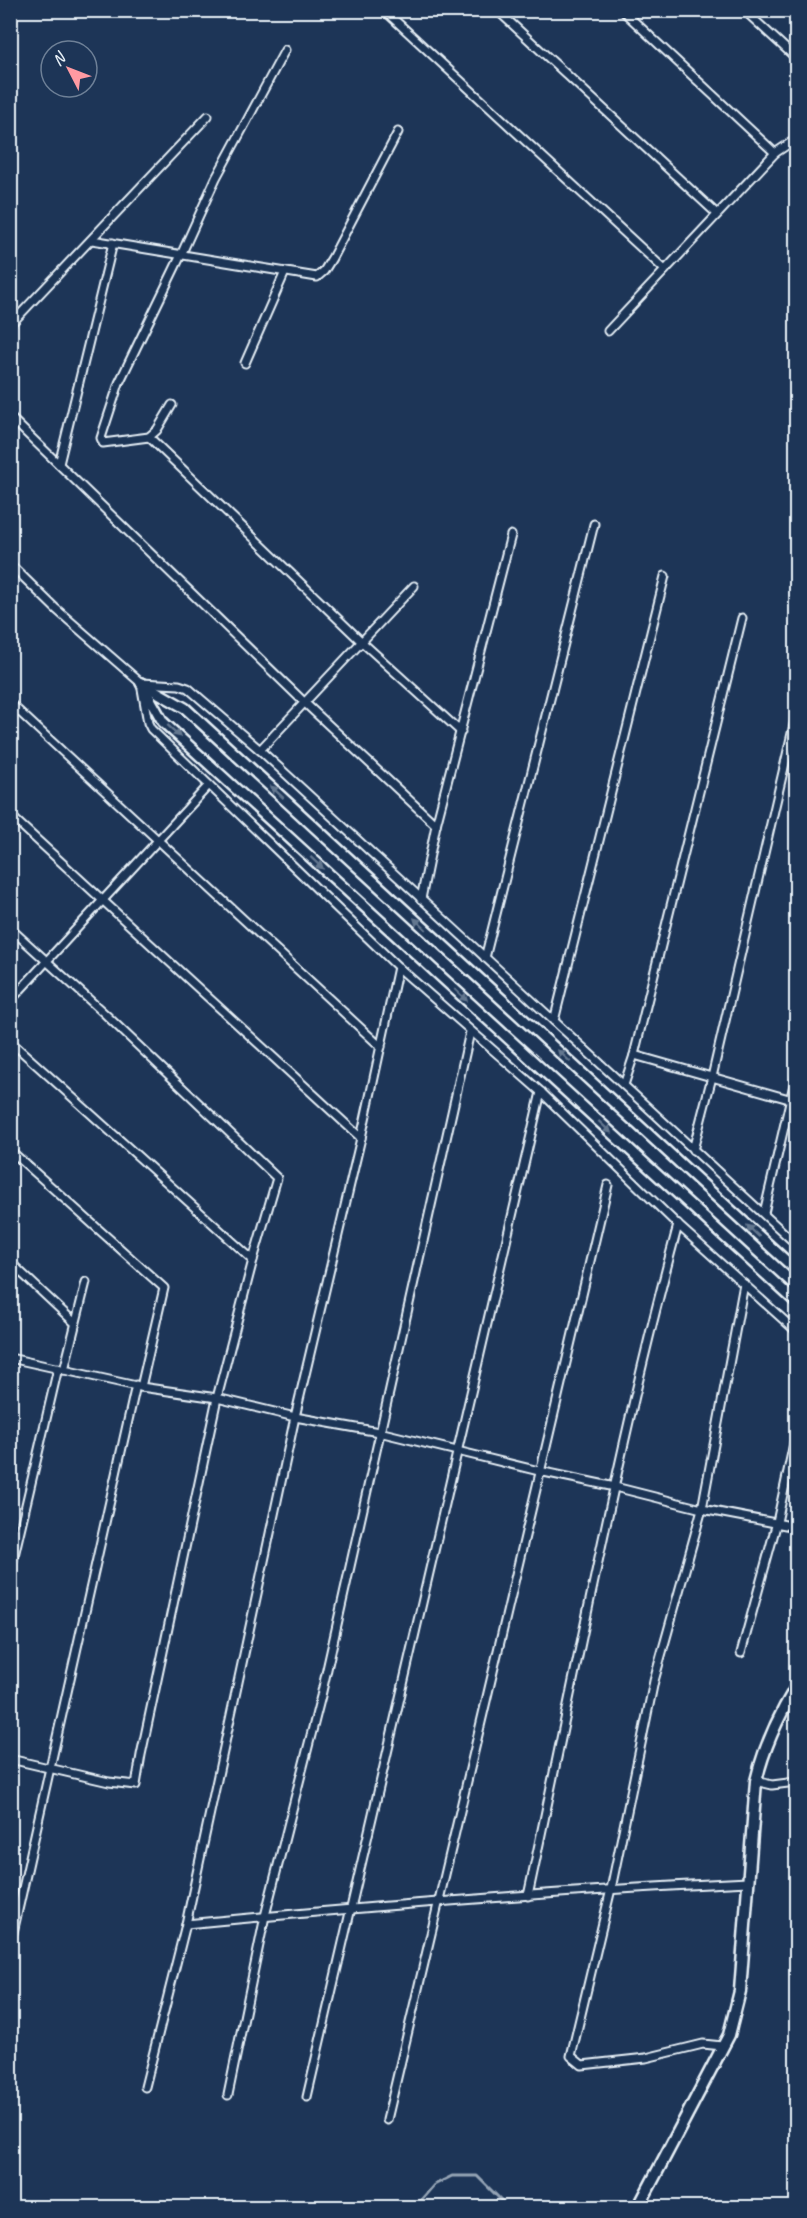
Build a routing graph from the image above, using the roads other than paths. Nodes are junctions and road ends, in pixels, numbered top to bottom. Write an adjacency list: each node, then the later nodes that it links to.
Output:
1 (384, 10): 15 (street)
2 (497, 10): 11 (street)
3 (622, 10): 10 (street)
4 (744, 10): 6 (street)
5 (285, 50): 14 (street)
6 (796, 58)
7 (208, 116): 12 (street)
8 (398, 132): 16 (street)
9 (796, 139): 10 (street)
10 (776, 153): 11 (street)
11 (717, 214): 15 (street)
12 (93, 240): 13 (street); 17 (street)
13 (113, 243): 14 (street); 23 (street)
14 (181, 255): 16 (street); 22 (street)
15 (665, 270): 18 (street)
16 (285, 272): 19 (street)
17 (10, 325)
18 (608, 331)
19 (244, 363)
20 (172, 405): 22 (street)
21 (10, 417): 23 (street)
22 (149, 438): 30 (street)
23 (59, 464): 33 (street)
24 (594, 524): 44 (street)
25 (511, 535): 35 (street)
26 (10, 564): 31 (street)
27 (665, 576): 48 (street)
28 (414, 586): 30 (street)
29 (742, 618): 52 (street)
30 (363, 643): 33 (street); 35 (street)
31 (141, 683): 36 (street); 37 (street); 67 (street, one-way to 31); 70 (street, one-way to 70)
32 (10, 703): 40 (street)
33 (305, 703): 36 (street); 39 (street)
34 (796, 716): 54 (street)
35 (461, 732): 39 (street)
36 (260, 750): 41 (street)
37 (208, 785): 40 (street); 46 (street)
38 (10, 815): 42 (street)
39 (436, 825): 41 (street)
40 (159, 840): 42 (street); 51 (street)
41 (421, 899): 44 (street)
42 (104, 900): 45 (street); 58 (street)
43 (10, 928): 45 (street)
44 (485, 958): 48 (street)
45 (47, 962): 47 (street); 65 (street)
46 (398, 967): 49 (street); 51 (street)
47 (10, 1001)
48 (554, 1021): 55 (street)
49 (470, 1032): 56 (street); 78 (street)
50 (10, 1041): 65 (street)
51 (381, 1047): 58 (street)
52 (634, 1055): 54 (street); 55 (street)
53 (796, 1076): 57 (street)
54 (712, 1077): 57 (street); 60 (street)
55 (624, 1085): 60 (street)
56 (541, 1092): 63 (street); 80 (street)
57 (794, 1100): 62 (street)
58 (361, 1138): 77 (street)
59 (10, 1150): 75 (street)
60 (693, 1150): 62 (street)
61 (608, 1185): 81 (street)
62 (764, 1213): 64 (street)
63 (678, 1225): 69 (street); 82 (street)
64 (796, 1244)
65 (253, 1260): 76 (street)
66 (10, 1262): 71 (street)
67 (796, 1270)
68 (86, 1282): 71 (street)
69 (744, 1284): 72 (street); 83 (street)
70 (796, 1302)
71 (75, 1323): 74 (street)
72 (796, 1331)
73 (10, 1358): 74 (street)
74 (61, 1369): 75 (street); 86 (street)
75 (139, 1386): 76 (street); 90 (street)
76 (217, 1398): 77 (street); 90 (street)
77 (295, 1417): 78 (street); 99 (street)
78 (379, 1432): 80 (street); 98 (street)
79 (796, 1434): 84 (street)
80 (459, 1451): 81 (street); 97 (street)
81 (539, 1471): 82 (street); 96 (street)
82 (615, 1487): 83 (street); 95 (street)
83 (702, 1509): 84 (street); 94 (street)
84 (777, 1522): 85 (street); 87 (street)
85 (796, 1527)
86 (10, 1573)
87 (741, 1653)
88 (796, 1687): 91 (main road)
89 (10, 1759): 90 (street)
90 (51, 1768): 100 (street)
91 (756, 1781): 92 (street); 93 (main road)
92 (796, 1782)
93 (748, 1882): 94 (street); 101 (main road)
94 (611, 1889): 95 (street); 101 (street)
95 (528, 1896): 96 (street)
96 (439, 1901): 97 (street); 105 (street)
97 (352, 1909): 98 (street); 104 (street)
98 (265, 1916): 99 (street); 103 (street)
99 (186, 1924): 102 (street)
100 (10, 1946)
101 (722, 2046): 106 (main road)
102 (145, 2087)
103 (228, 2095)
104 (307, 2097)
105 (387, 2120)
106 (638, 2208)

